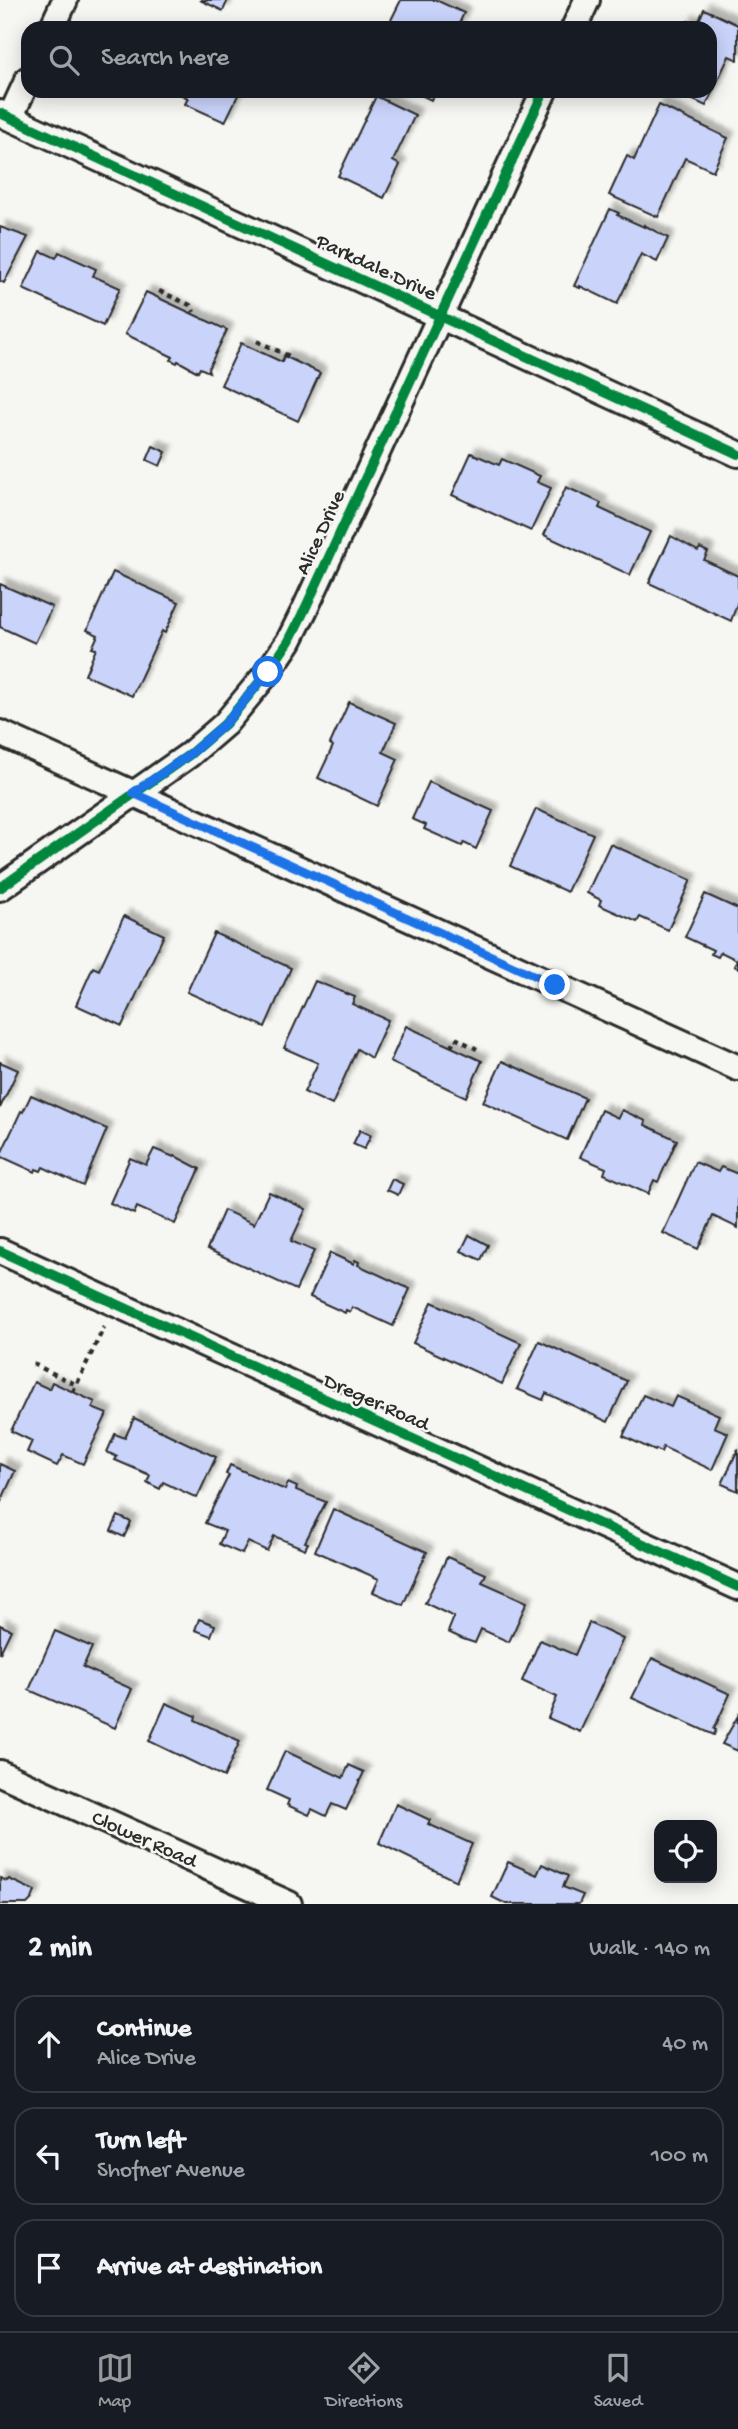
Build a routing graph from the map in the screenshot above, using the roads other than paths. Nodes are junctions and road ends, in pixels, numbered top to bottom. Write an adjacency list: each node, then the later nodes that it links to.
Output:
1 (65, 0): 3 (street)
2 (587, 0): 4 (street)
3 (55, 21)
4 (577, 21)
5 (21, 90): 7 (street)
6 (541, 98): 8 (street, Alice Drive)
7 (5, 115): 8 (street, Parkdale Drive)
8 (439, 316): 9 (street, Parkdale Drive); 11 (street, Alice Drive)
9 (738, 454)
10 (0, 733): 11 (street)
11 (133, 793): 12 (street, Alice Drive); 13 (street)
12 (0, 888)
13 (738, 1068)
14 (0, 1251): 15 (street, Dreger Road)
15 (738, 1587)
16 (0, 1773): 17 (street, Clower Road)
17 (289, 1904)

